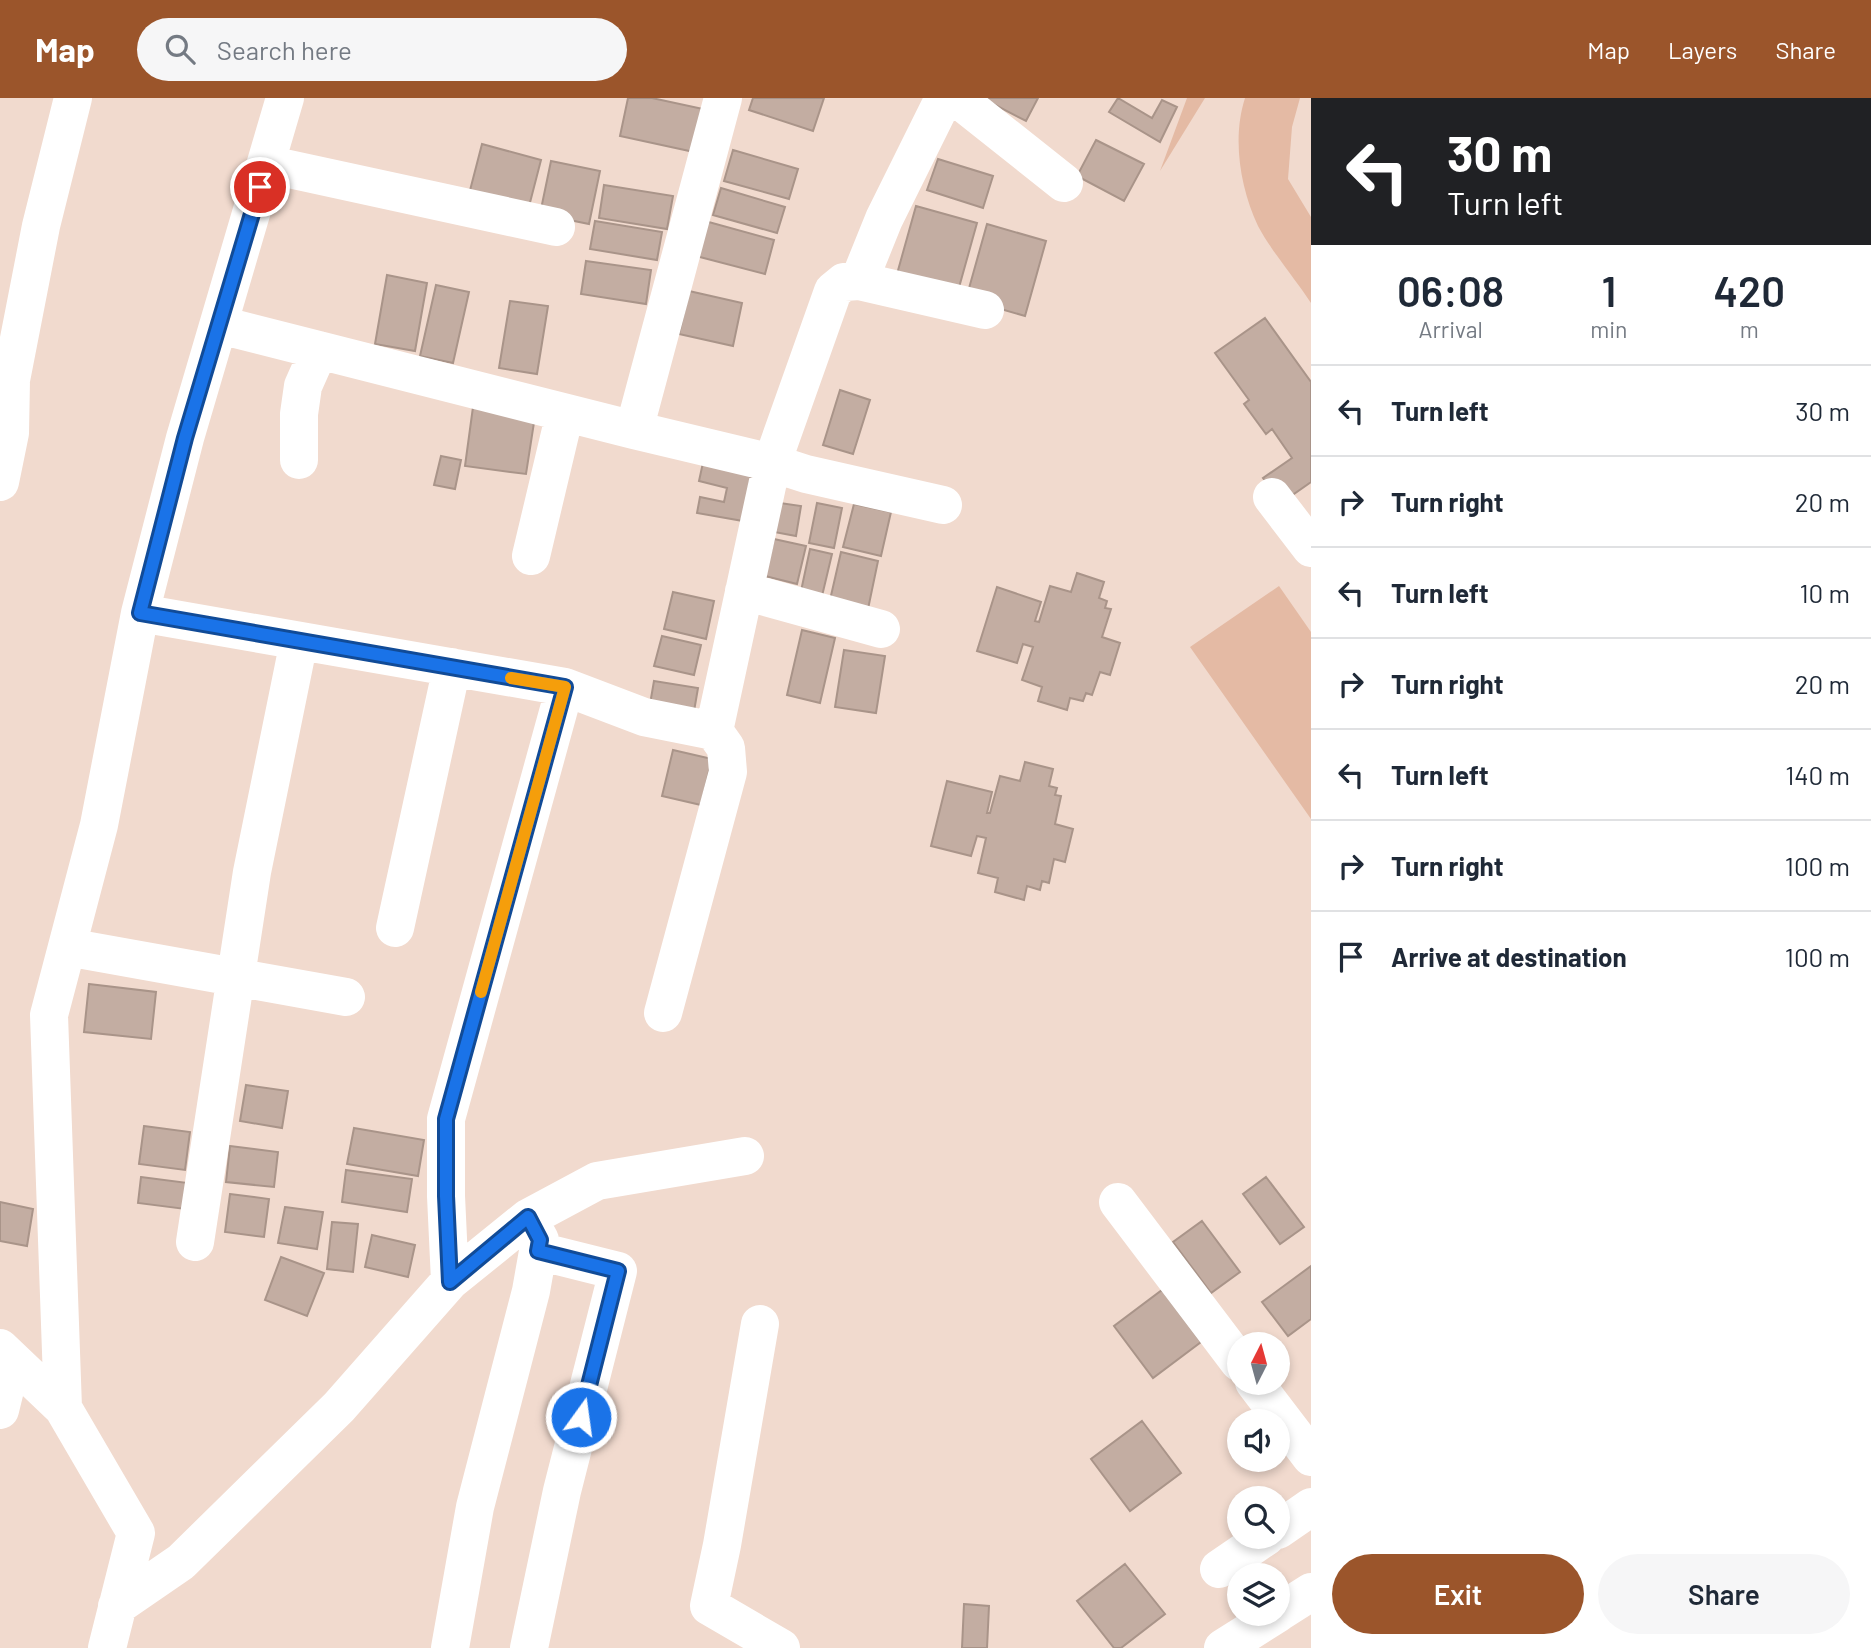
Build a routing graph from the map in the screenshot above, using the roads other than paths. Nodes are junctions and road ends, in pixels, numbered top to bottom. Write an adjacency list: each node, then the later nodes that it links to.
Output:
1 (73, 98): 17 (street)
2 (285, 98): 6 (street)
3 (723, 98): 14 (street)
4 (944, 98): 9 (street)
5 (957, 98): 7 (street)
6 (266, 164): 8 (street); 11 (street)
7 (1064, 183)
8 (556, 228)
9 (859, 281): 10 (street); 16 (street)
10 (985, 310)
11 (220, 325): 12 (street); 23 (street)
12 (319, 350): 13 (street); 15 (street)
13 (565, 413): 14 (street); 21 (street)
14 (634, 430): 16 (street)
15 (299, 460)
16 (772, 463): 19 (street); 22 (street)
17 (0, 482)
18 (1272, 497): 20 (street)
19 (943, 505)
20 (1311, 548)
21 (531, 556)
22 (744, 591): 24 (street); 28 (street)
23 (140, 613): 25 (street); 30 (street)
24 (881, 629)
25 (299, 641): 26 (street); 31 (street)
26 (452, 667): 27 (street); 29 (street)
27 (565, 687): 28 (street); 38 (street)
28 (714, 731): 33 (street)
29 (396, 928)
30 (67, 947): 31 (street); 43 (street)
31 (234, 977): 32 (street); 37 (street)
32 (346, 997)
33 (663, 1013)
34 (745, 1156): 36 (street)
35 (1118, 1202): 40 (street)
36 (533, 1234): 38 (street); 55 (street); 56 (street)
37 (195, 1242)
38 (450, 1282): 52 (street)
39 (760, 1324): 57 (street)
40 (1227, 1346)
41 (6, 1354): 43 (street); 44 (street)
42 (1264, 1395): 45 (street)
43 (63, 1408): 52 (street)
44 (0, 1410)
45 (1311, 1457)
46 (1311, 1507): 47 (street)
47 (1290, 1522)
48 (1248, 1549): 49 (street)
49 (1219, 1569)
50 (1311, 1592): 51 (street)
51 (1290, 1605)
52 (117, 1606): 54 (street)
53 (1257, 1626): 58 (street)
54 (107, 1648)
55 (450, 1648)
56 (529, 1648)
57 (781, 1648)
58 (1223, 1648)

